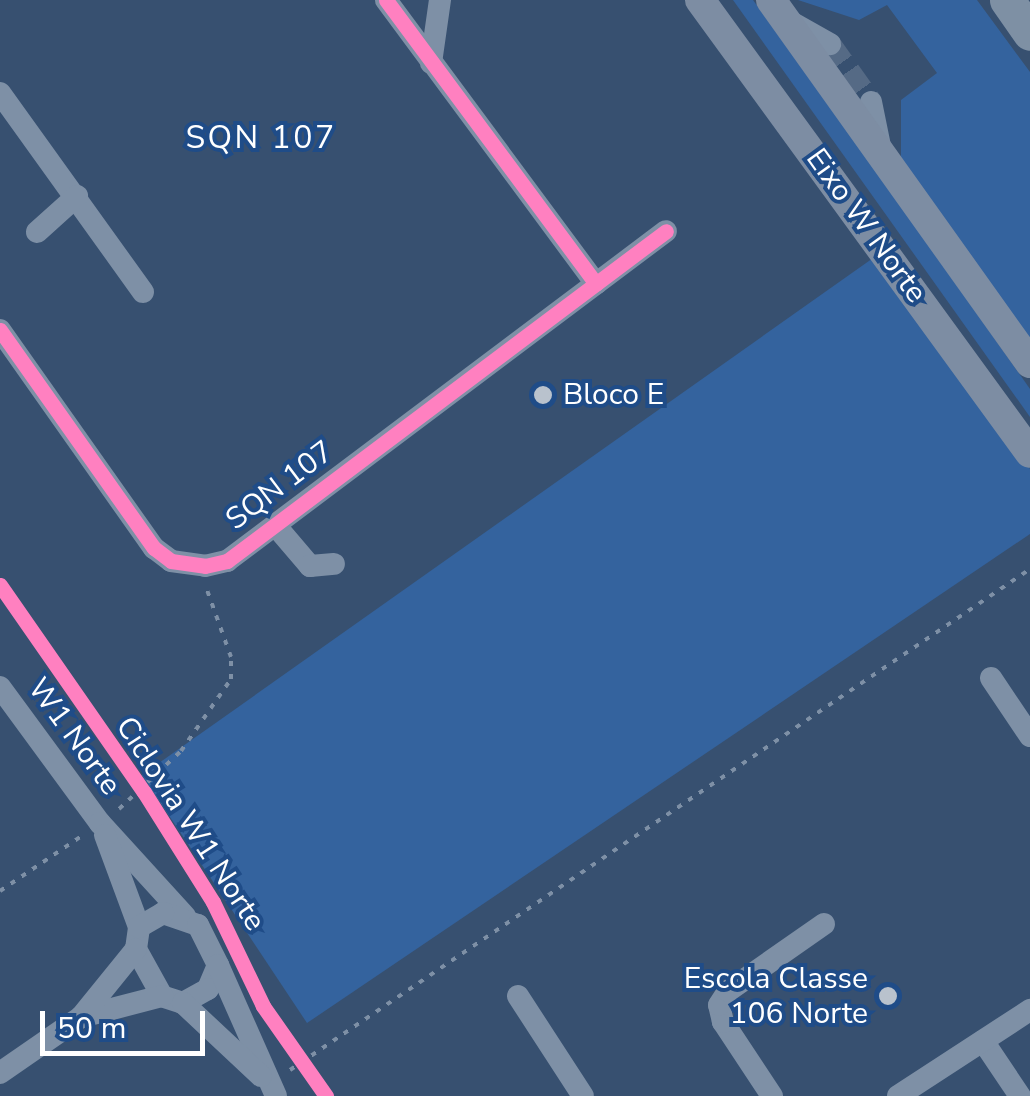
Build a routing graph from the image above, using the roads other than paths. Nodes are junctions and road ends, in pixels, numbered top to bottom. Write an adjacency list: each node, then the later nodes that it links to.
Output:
1 (386, 0): 8 (street)
2 (440, 0): 8 (street)
3 (700, 0): 19 (main road, Eixo W Norte)
4 (1007, 0): 6 (highway)
5 (777, 9): 7 (street); 11 (main road, Eixo W Norte)
6 (1030, 33)
7 (830, 44)
8 (432, 63): 15 (street)
9 (0, 93): 12 (street)
10 (872, 102): 11 (street)
11 (882, 155): 18 (main road, Eixo W Norte)
12 (77, 196): 14 (street); 16 (street)
13 (666, 231): 15 (street, SQN 107)
14 (37, 232)
15 (596, 284): 20 (street, SQN 107)
16 (143, 292)
17 (0, 330): 20 (street, SQN 107)
18 (1030, 363)
19 (1030, 453)
20 (275, 524): 21 (street)
21 (334, 564)
22 (991, 678): 24 (street)
23 (0, 687): 25 (street, W1 Norte)
24 (1030, 736)
25 (100, 823): 26 (street, W1 Norte); 28 (street, W1 Norte)
26 (185, 916): 28 (street); 29 (street)
27 (824, 924): 38 (street)
28 (138, 938): 31 (street); 33 (street)
29 (218, 966): 31 (street); 36 (street)
30 (518, 996): 37 (street)
31 (172, 1000): 33 (street); 36 (street)
32 (1030, 1010): 34 (street)
33 (81, 1017): 35 (street)
34 (983, 1040): 39 (street); 40 (street)
35 (0, 1073)
36 (271, 1089)
37 (582, 1096)
38 (772, 1096)
39 (898, 1096)
40 (1020, 1096)

